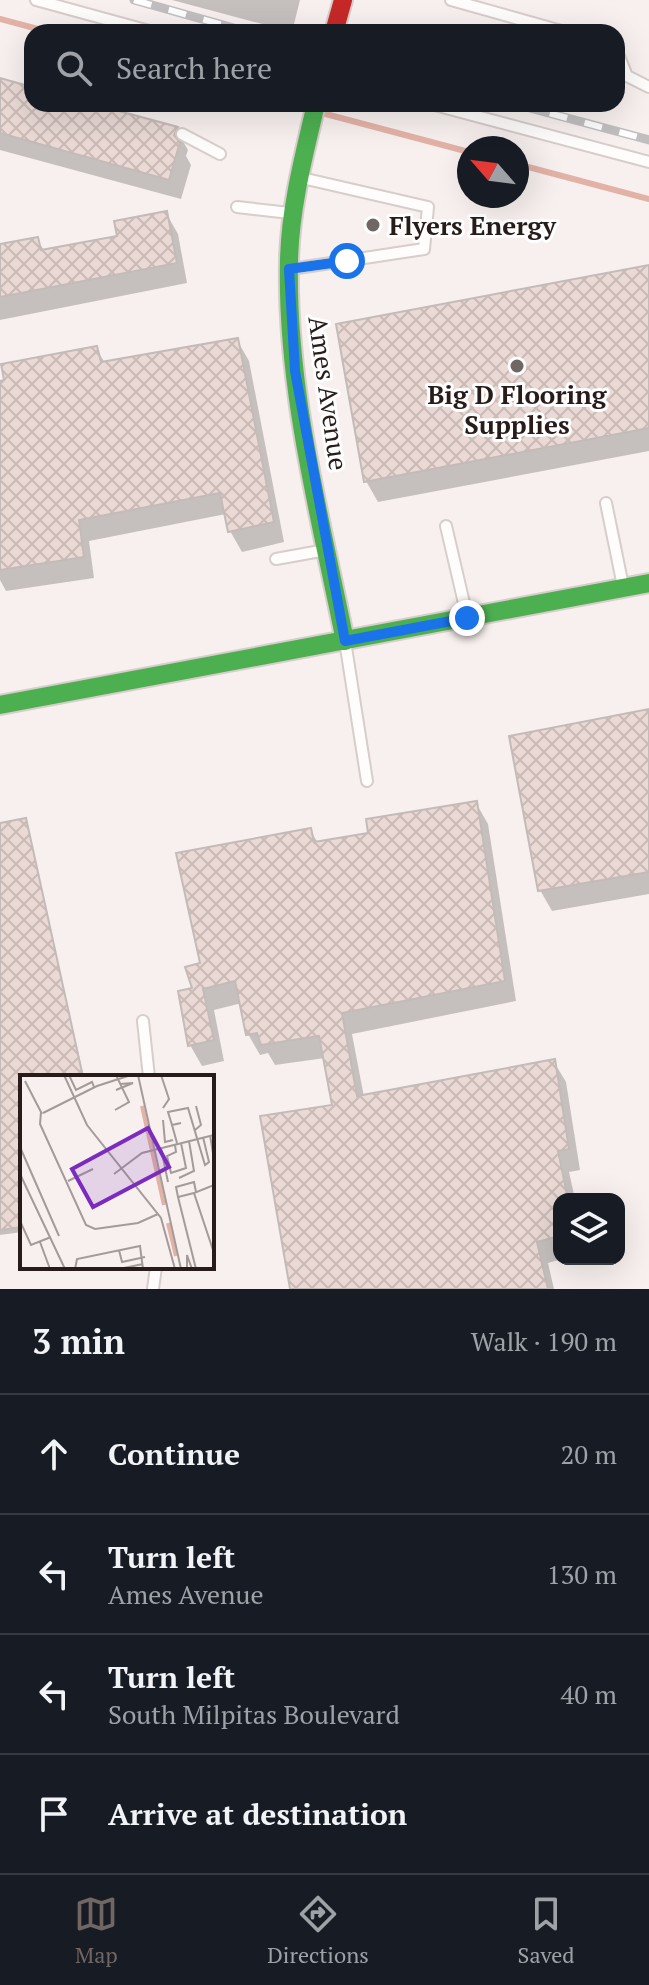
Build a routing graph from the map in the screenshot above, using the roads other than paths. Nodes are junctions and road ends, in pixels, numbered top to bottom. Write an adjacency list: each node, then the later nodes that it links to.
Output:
1 (36, 0): 4 (lane)
2 (343, 0): 5 (main road)
3 (451, 0): 6 (lane)
4 (124, 24)
5 (336, 24)
6 (536, 24)
7 (625, 71): 8 (lane)
8 (649, 87)
9 (314, 112): 14 (main road, Ames Avenue)
10 (461, 112): 13 (lane)
11 (182, 134): 12 (lane)
12 (220, 154)
13 (649, 162)
14 (302, 178): 16 (main road, Ames Avenue); 17 (lane)
15 (237, 207): 16 (lane)
16 (296, 214): 17 (main road, Ames Avenue)
17 (289, 269): 20 (main road, Ames Avenue)
18 (606, 503): 23 (lane)
19 (446, 526): 24 (lane)
20 (328, 549): 21 (lane); 25 (main road, Ames Avenue)
21 (276, 559)
22 (649, 583): 23 (main road)
23 (624, 588): 24 (main road)
24 (467, 618): 25 (main road)
25 (345, 641): 26 (main road); 27 (lane)
26 (0, 705)
27 (367, 781)
28 (143, 1021): 29 (lane)
29 (149, 1075)
30 (156, 1269): 31 (lane)
31 (153, 1289)

